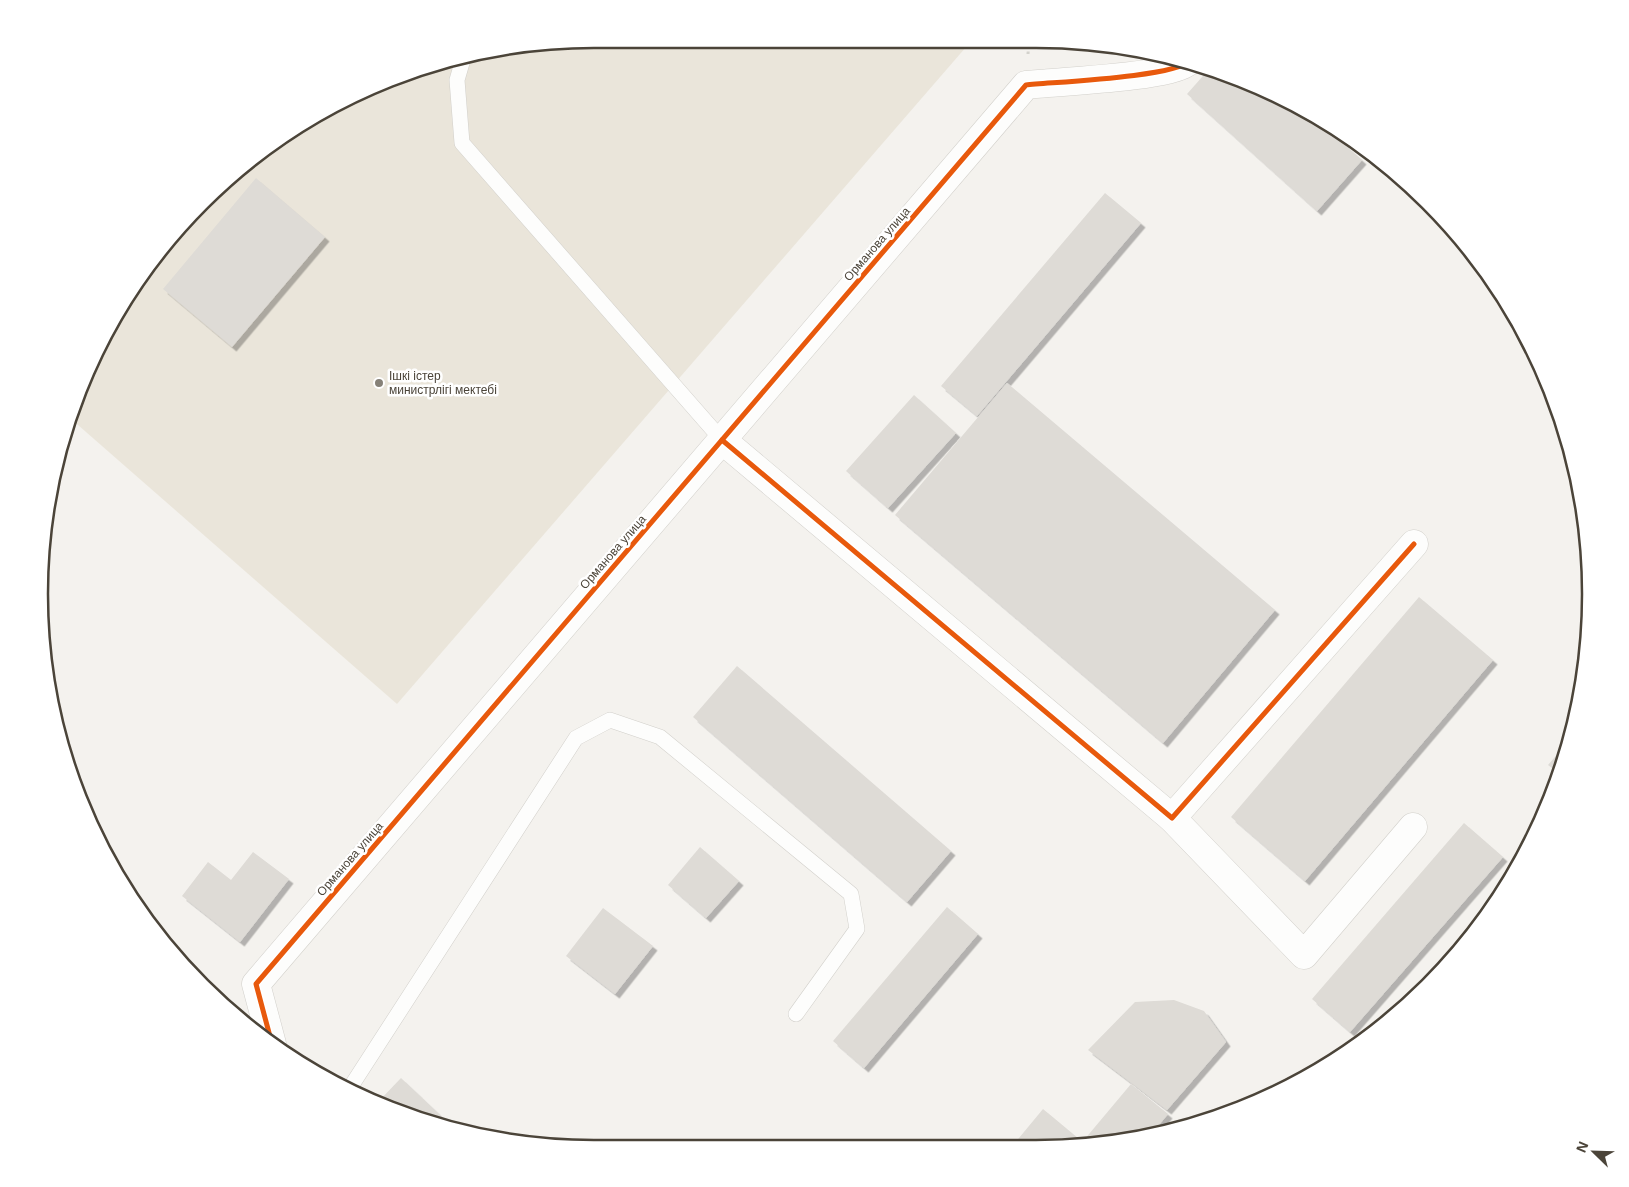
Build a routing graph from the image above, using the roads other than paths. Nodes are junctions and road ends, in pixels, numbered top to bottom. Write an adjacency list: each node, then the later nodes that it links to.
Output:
1 (462, 64): 3 (lane)
2 (1179, 67): 3 (street, Орманова улица)
3 (722, 440): 5 (street); 8 (street, Орманова улица)
4 (1414, 544): 5 (street)
5 (1172, 818): 6 (street)
6 (1413, 827)
7 (796, 1014): 9 (lane)
8 (269, 1032)
9 (353, 1083)

